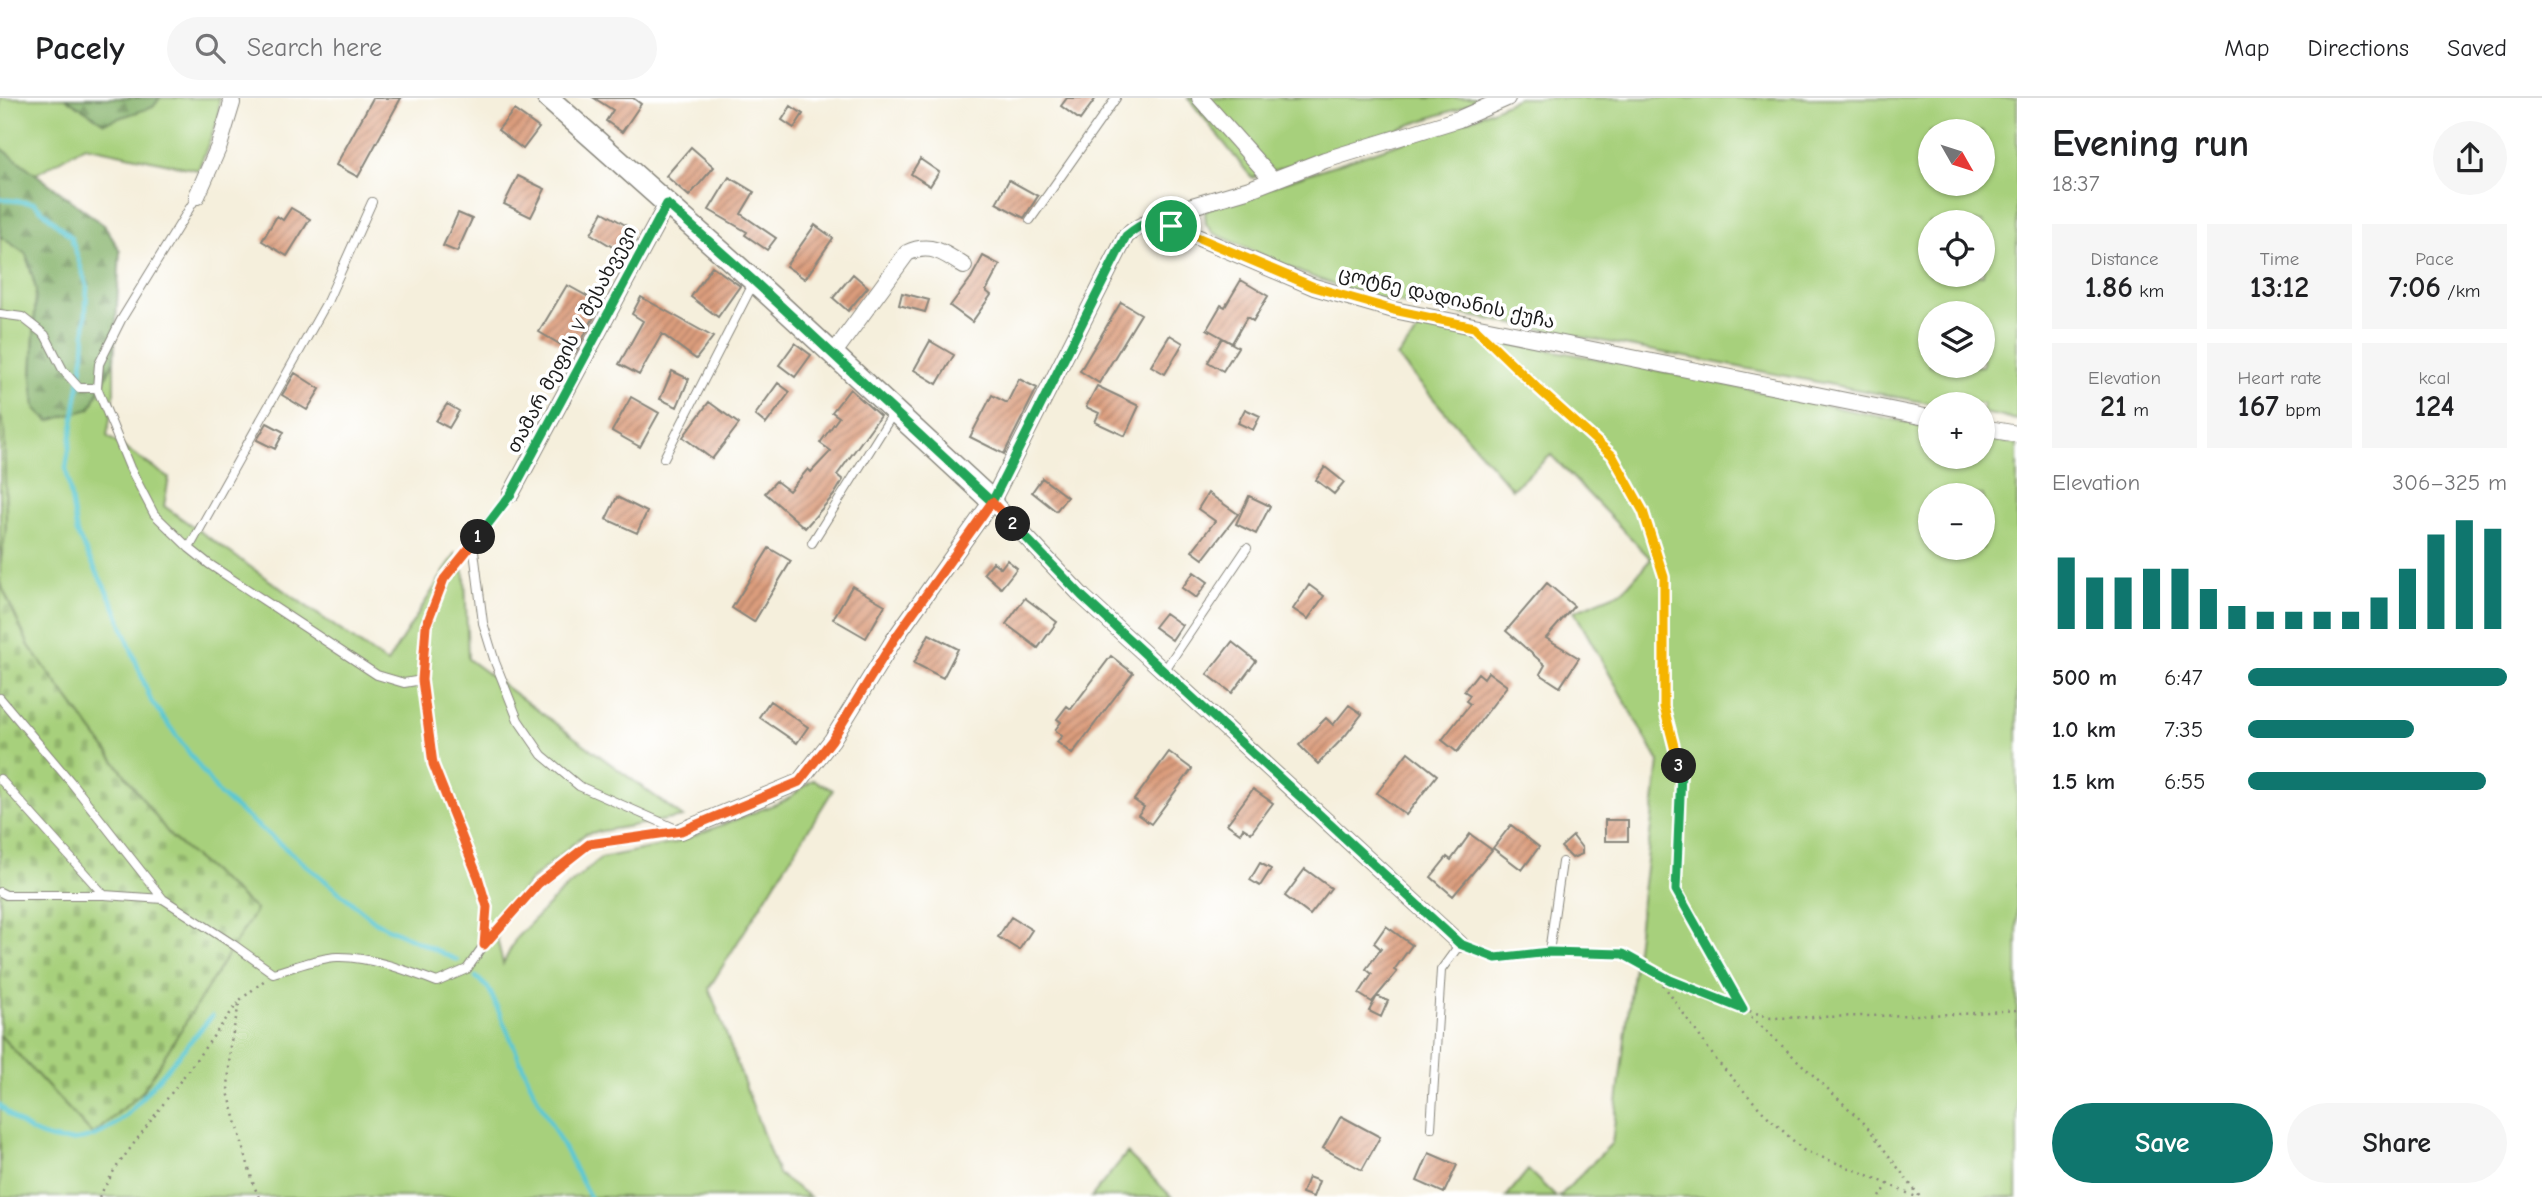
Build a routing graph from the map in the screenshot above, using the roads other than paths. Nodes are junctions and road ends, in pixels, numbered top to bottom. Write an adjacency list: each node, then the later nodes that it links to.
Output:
1 (231, 98): 7 (street)
2 (548, 98): 9 (street)
3 (1116, 98): 10 (lane)
4 (1200, 98): 6 (street)
5 (1507, 98): 6 (street)
6 (1273, 180): 11 (street)
7 (197, 196): 16 (lane)
8 (372, 202): 26 (lane)
9 (667, 204): 13 (street); 22 (street, თამარ მეფის V შესახვევი)
10 (1030, 220)
11 (1171, 226): 18 (street, ცოტნე დადიანის ქუჩა); 23 (street, ცოტნე დადიანის ქუჩა)
12 (964, 266): 15 (street)
13 (754, 281): 15 (street); 21 (lane)
14 (0, 314): 16 (lane)
15 (833, 354): 17 (street)
16 (97, 388): 26 (lane)
17 (894, 412): 23 (street); 25 (lane)
18 (1918, 416)
19 (1995, 430): 20 (street)
20 (2017, 434)
21 (664, 458)
22 (511, 494): 24 (lane)
23 (992, 502): 28 (street); 32 (street, ცოტნე დადიანის ქუჩა)
24 (473, 543): 29 (lane); 32 (lane)
25 (812, 543)
26 (188, 548): 29 (lane)
27 (1247, 548): 28 (lane)
28 (1164, 671): 37 (street)
29 (422, 680): 38 (lane)
30 (0, 698): 36 (lane)
31 (0, 779): 35 (lane)
32 (681, 831): 38 (lane)
33 (1562, 862): 37 (lane)
34 (0, 892): 35 (lane)
35 (104, 895): 36 (lane)
36 (163, 900): 38 (lane)
37 (1460, 944): 39 (lane)
38 (484, 945)
39 (1431, 1128)

